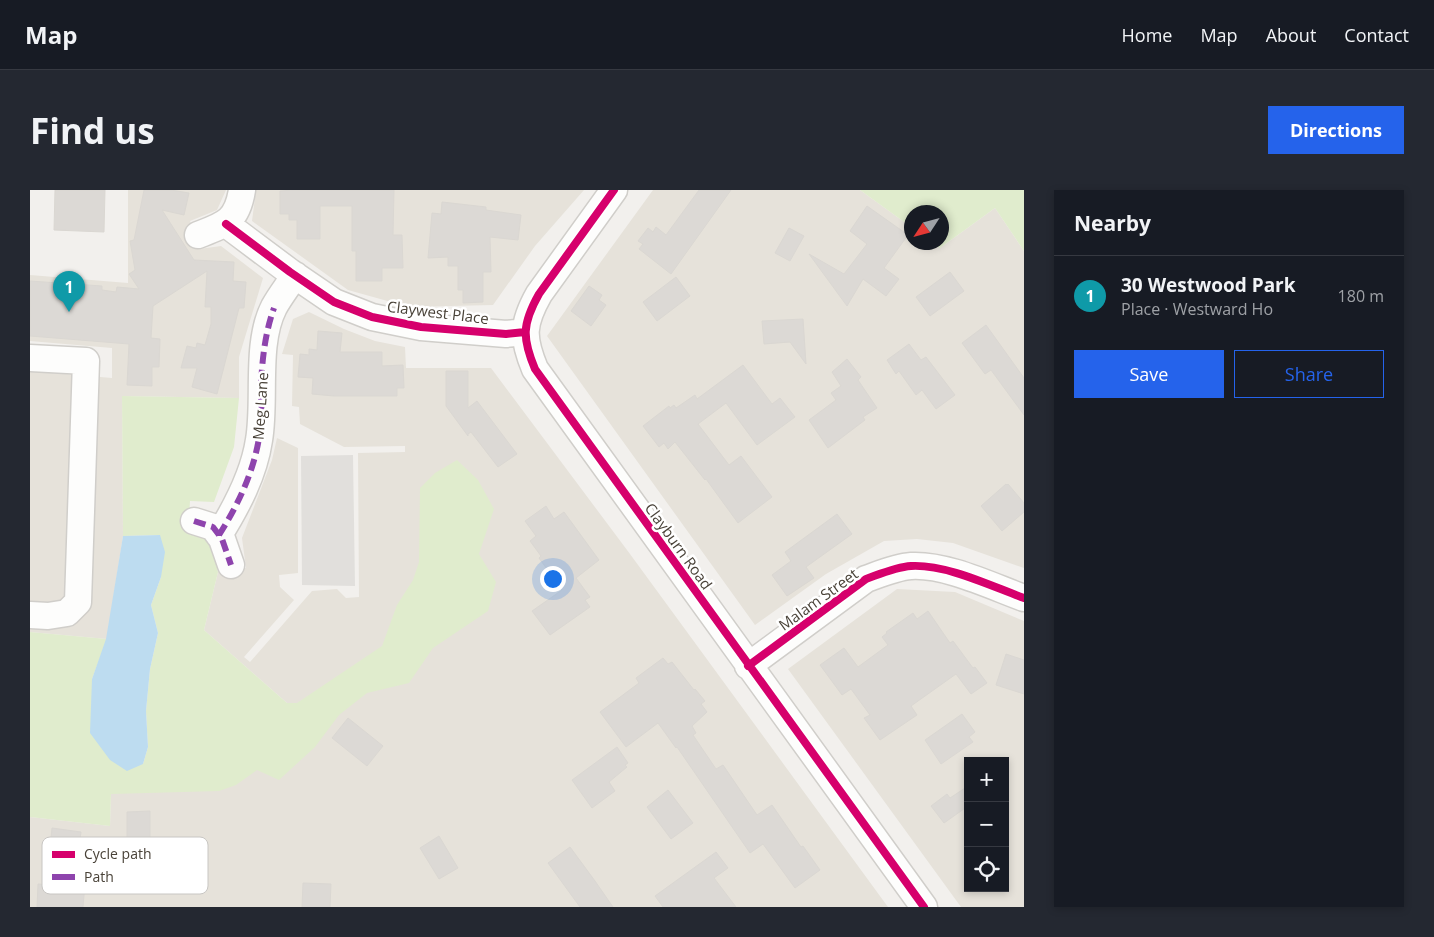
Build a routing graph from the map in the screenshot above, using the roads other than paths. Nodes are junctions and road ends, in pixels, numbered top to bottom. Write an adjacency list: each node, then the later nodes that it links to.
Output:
1 (242, 190): 3 (street)
2 (614, 190): 6 (street, Clayburn Road)
3 (226, 224): 4 (street); 5 (street, Claywest Place)
4 (198, 235)
5 (295, 275): 6 (street, Claywest Place); 9 (street, Meg Lane)
6 (525, 332): 13 (street, Clayburn Road)
7 (30, 358): 12 (street)
8 (194, 521): 9 (street)
9 (219, 535): 10 (street)
10 (232, 565)
11 (1024, 598): 13 (street, Malam Street)
12 (30, 615)
13 (748, 666): 14 (street, Clayburn Road)
14 (924, 907)

